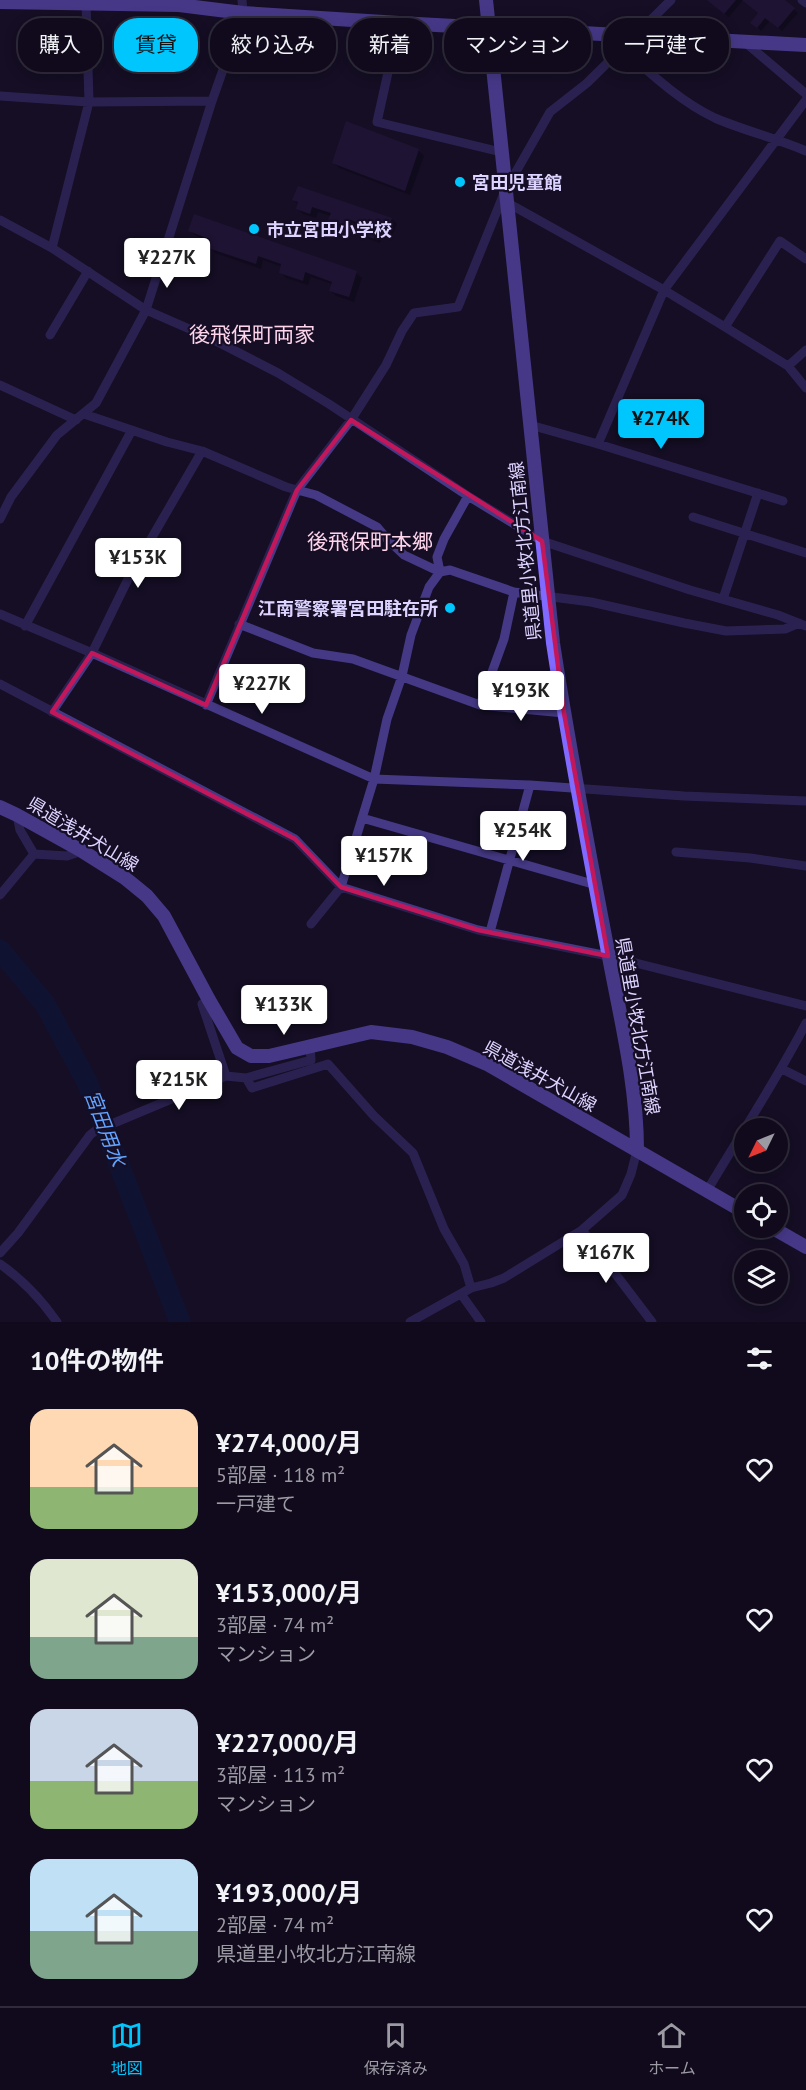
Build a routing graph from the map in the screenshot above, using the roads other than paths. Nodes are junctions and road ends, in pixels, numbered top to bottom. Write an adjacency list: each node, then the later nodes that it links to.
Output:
1 (486, 0): 9 (main road, 県道里小牧北方江南線)
2 (671, 0): 10 (street)
3 (802, 0): 6 (street)
4 (0, 2): 5 (main road)
5 (86, 2): 7 (main road); 21 (street)
6 (806, 3)
7 (242, 6): 8 (main road); 22 (street)
8 (353, 18)
9 (488, 18)
10 (652, 18)
11 (729, 42): 12 (main road)
12 (746, 43): 13 (main road); 18 (street)
13 (806, 45)
14 (603, 68): 26 (street)
15 (388, 72): 25 (street)
16 (493, 72): 25 (main road, 県道里小牧北方江南線)
17 (649, 72): 23 (street)
18 (806, 94)
19 (0, 96): 21 (street)
20 (806, 100): 23 (street)
21 (89, 102): 22 (street); 28 (street)
22 (212, 102): 32 (street)
23 (775, 140): 24 (street); 31 (street)
24 (806, 151)
25 (501, 152): 26 (main road, 県道里小牧北方江南線)
26 (506, 197): 31 (street); 41 (street); 42 (main road, 県道里小牧北方江南線)
27 (0, 220): 28 (street)
28 (52, 248): 30 (street)
29 (806, 259): 33 (street)
30 (88, 271): 32 (street); 34 (street)
31 (664, 290): 33 (street); 44 (street)
32 (146, 310): 39 (street); 41 (street)
33 (725, 327): 36 (street)
34 (50, 335)
35 (806, 350): 36 (street)
36 (788, 366): 38 (street)
37 (0, 386): 40 (street)
38 (806, 388)
39 (84, 414): 40 (street); 43 (street)
40 (76, 420): 51 (street)
41 (351, 420): 46 (street); 48 (street)
42 (530, 425): 44 (street); 53 (main road, 県道里小牧北方江南線)
43 (132, 430): 45 (street); 62 (street)
44 (598, 444): 47 (street)
45 (202, 451): 46 (street); 63 (street)
46 (297, 490): 55 (street); 60 (street)
47 (758, 493): 49 (street); 52 (street)
48 (468, 496): 53 (street); 55 (street)
49 (783, 501)
50 (693, 517): 52 (street)
51 (0, 519)
52 (745, 533): 54 (street); 58 (street)
53 (542, 541): 57 (main road, 県道里小牧北方江南線); 58 (street)
54 (806, 553)
55 (440, 572): 56 (street); 64 (street)
56 (514, 592): 57 (street); 67 (street)
57 (547, 595): 61 (street); 69 (main road, 県道里小牧北方江南線)
58 (723, 599): 61 (street)
59 (0, 614): 62 (street)
60 (239, 624): 64 (street); 66 (street)
61 (802, 625)
62 (25, 626): 63 (street)
63 (92, 653): 66 (street); 68 (street)
64 (402, 676): 67 (street); 70 (street)
65 (0, 684): 68 (street)
66 (206, 705): 70 (street)
67 (480, 705): 69 (street)
68 (52, 712): 83 (street)
69 (564, 713): 72 (main road, 県道里小牧北方江南線)
70 (375, 779): 71 (street); 76 (street)
71 (530, 785): 72 (street); 80 (street)
72 (578, 789): 73 (street); 82 (main road, 県道里小牧北方江南線)
73 (806, 801)
74 (0, 807): 75 (main road, 県道浅井犬山線)
75 (17, 815): 77 (main road, 県道浅井犬山線); 79 (street)
76 (362, 818): 80 (street); 83 (street)
77 (82, 851): 79 (street); 88 (main road, 県道浅井犬山線)
78 (676, 852): 81 (street)
79 (34, 854): 84 (street)
80 (509, 861): 82 (street); 86 (street)
81 (806, 866)
82 (596, 885): 87 (main road, 県道里小牧北方江南線)
83 (340, 887): 85 (street); 86 (street)
84 (0, 895)
85 (311, 924)
86 (490, 932): 87 (street)
87 (608, 956): 89 (street); 96 (main road, 県道里小牧北方江南線)
88 (209, 1000): 91 (main road, 県道浅井犬山線); 93 (street)
89 (806, 1006)
90 (806, 1023): 92 (street)
91 (310, 1046): 94 (street); 96 (main road, 県道浅井犬山線)
92 (782, 1069): 95 (street); 97 (street)
93 (226, 1076): 94 (street); 102 (street)
94 (246, 1078): 104 (street)
95 (806, 1081)
96 (637, 1150): 97 (main road); 99 (street)
97 (707, 1191): 98 (main road)
98 (734, 1206)
99 (582, 1230): 104 (street); 109 (street)
100 (788, 1236): 101 (main road)
101 (806, 1246)
102 (0, 1253)
103 (0, 1264): 106 (street)
104 (471, 1288): 105 (street)
105 (461, 1294): 107 (street); 108 (street)
106 (57, 1322)
107 (410, 1322)
108 (481, 1322)
109 (652, 1322)

